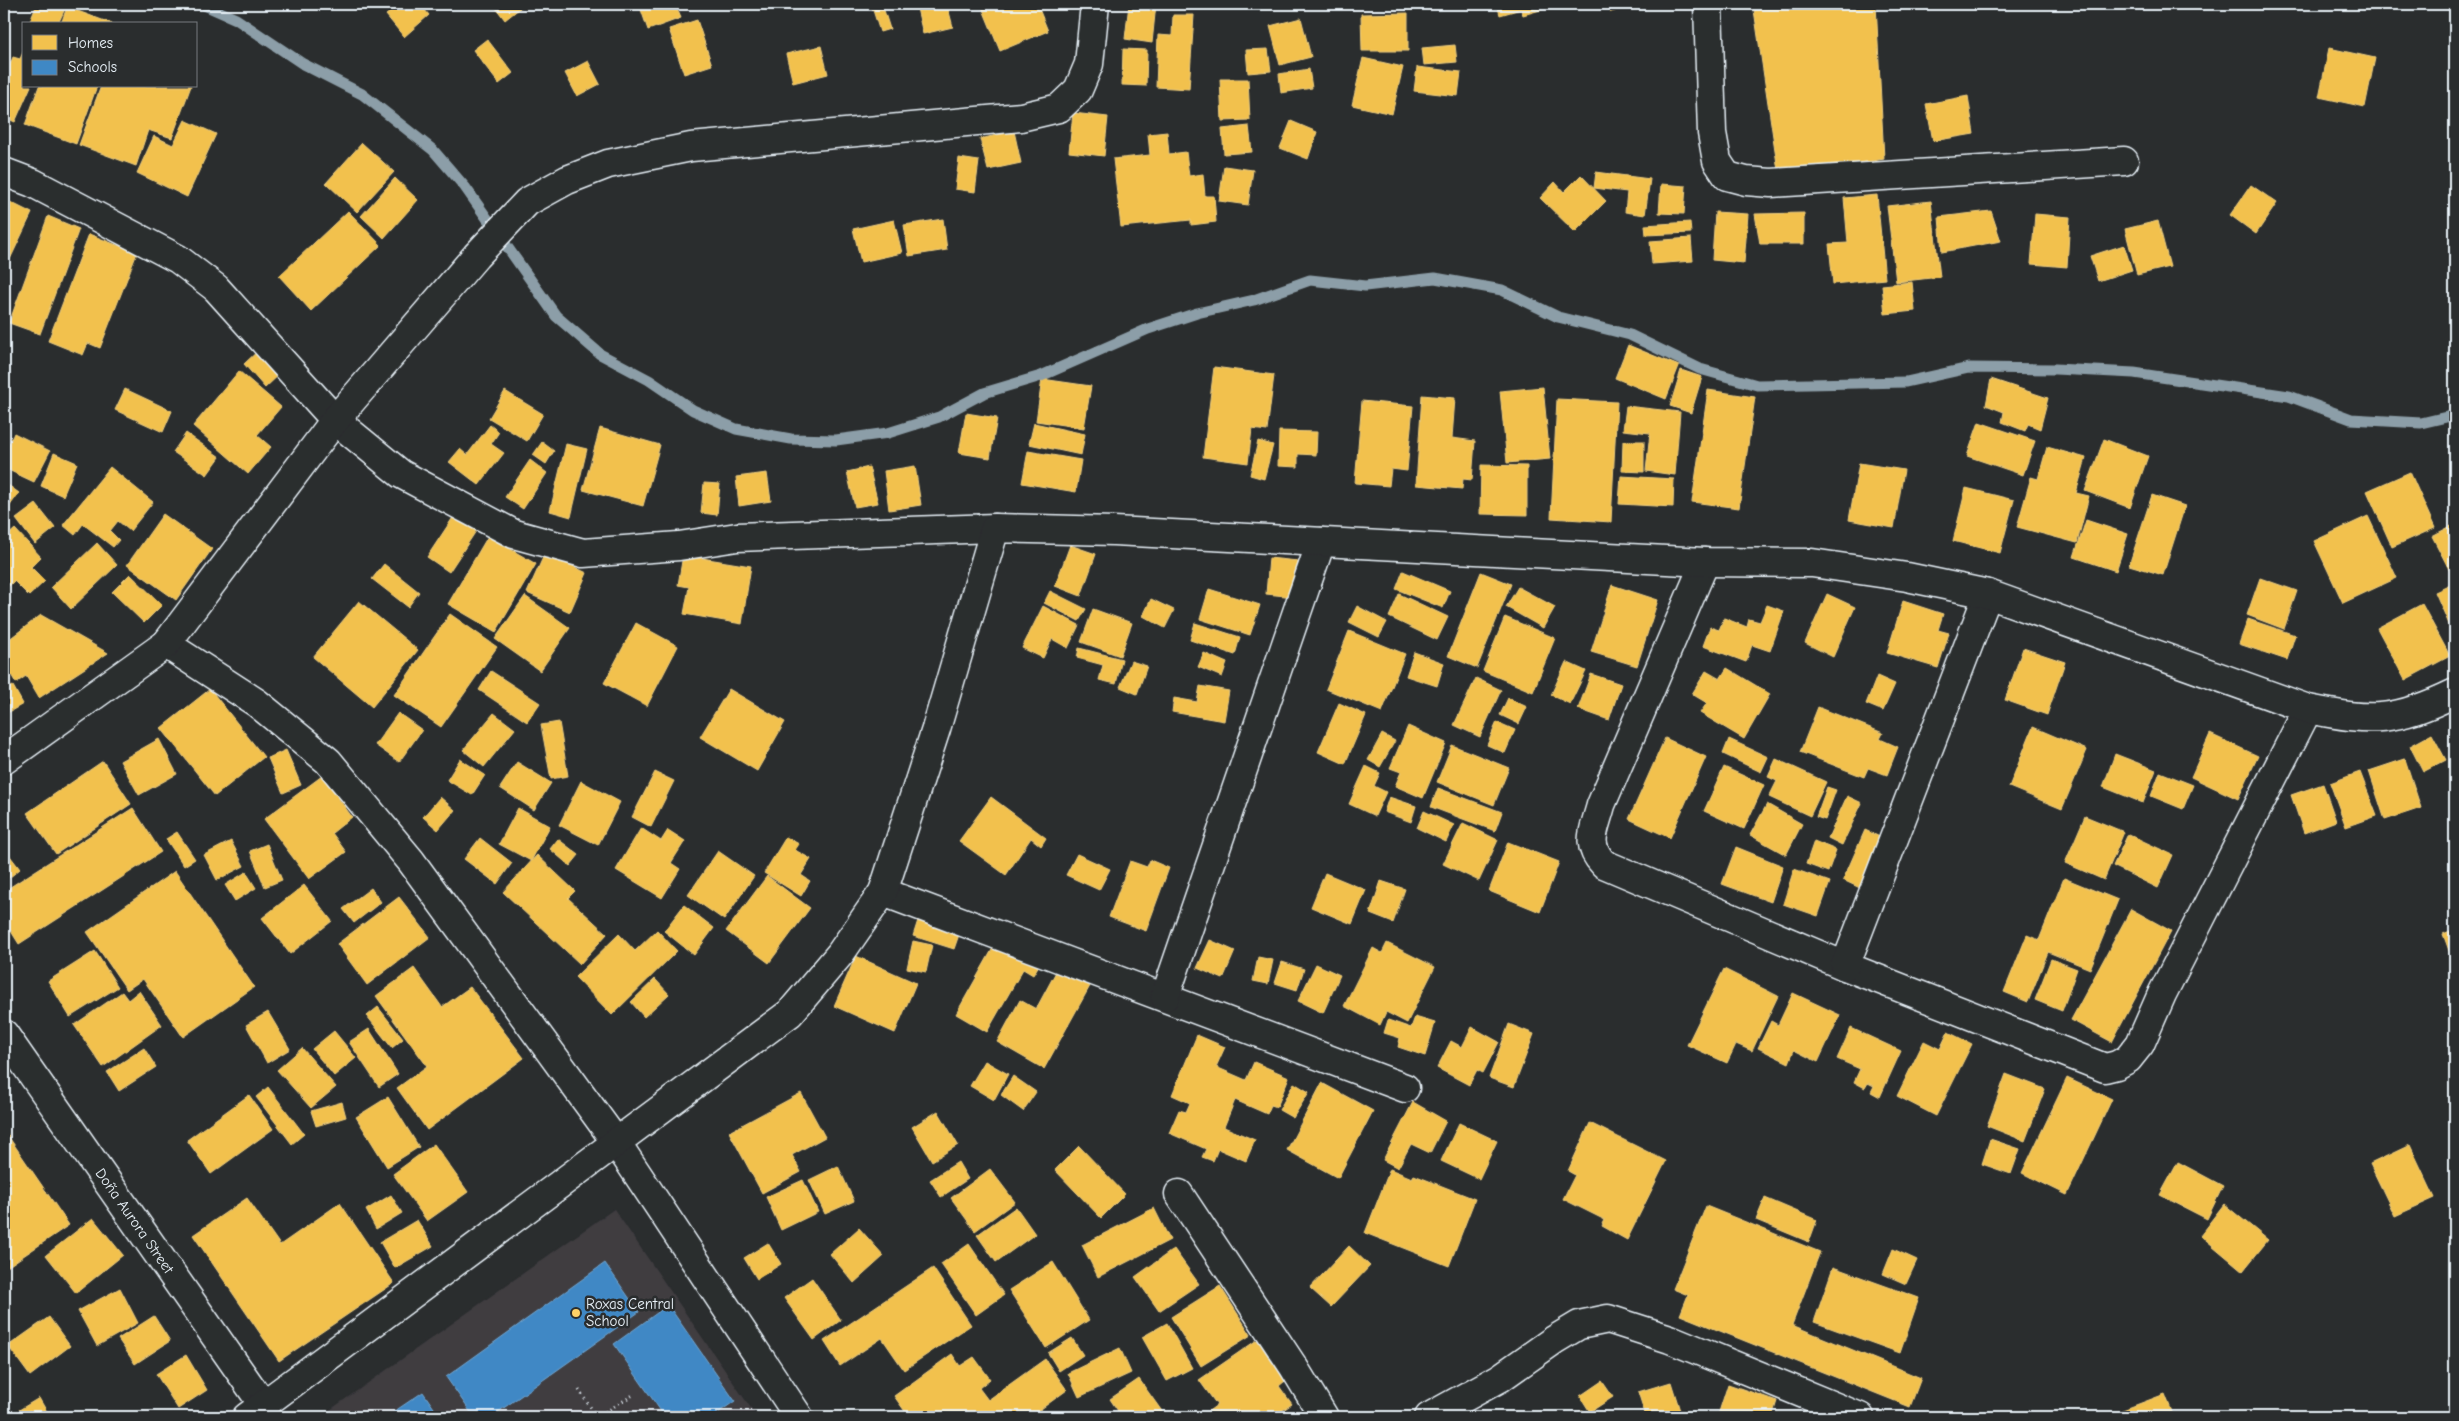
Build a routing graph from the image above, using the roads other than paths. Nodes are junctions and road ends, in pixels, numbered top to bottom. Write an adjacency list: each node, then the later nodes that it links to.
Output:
1 (1095, 4): 5 (street)
2 (1708, 4): 3 (street)
3 (2124, 162)
4 (4, 172): 5 (street)
5 (335, 420): 6 (street); 10 (street)
6 (995, 528): 7 (street); 14 (street)
7 (1321, 542): 8 (street); 16 (street)
8 (1705, 562): 9 (street); 15 (street)
9 (1988, 594): 12 (street); 15 (street)
10 (166, 644): 13 (street); 19 (street)
11 (2455, 693): 12 (street)
12 (2308, 709): 15 (street)
13 (4, 760)
14 (883, 892): 16 (street); 19 (street)
15 (1845, 966)
16 (1165, 997): 18 (street)
17 (4, 1034): 21 (street, Doña Aurora Street)
18 (1405, 1088)
19 (616, 1142): 21 (street); 22 (street)
20 (1179, 1194): 23 (street)
21 (256, 1412)
22 (799, 1417)
23 (1324, 1417)
24 (1429, 1417): 25 (street)
25 (1860, 1417)

